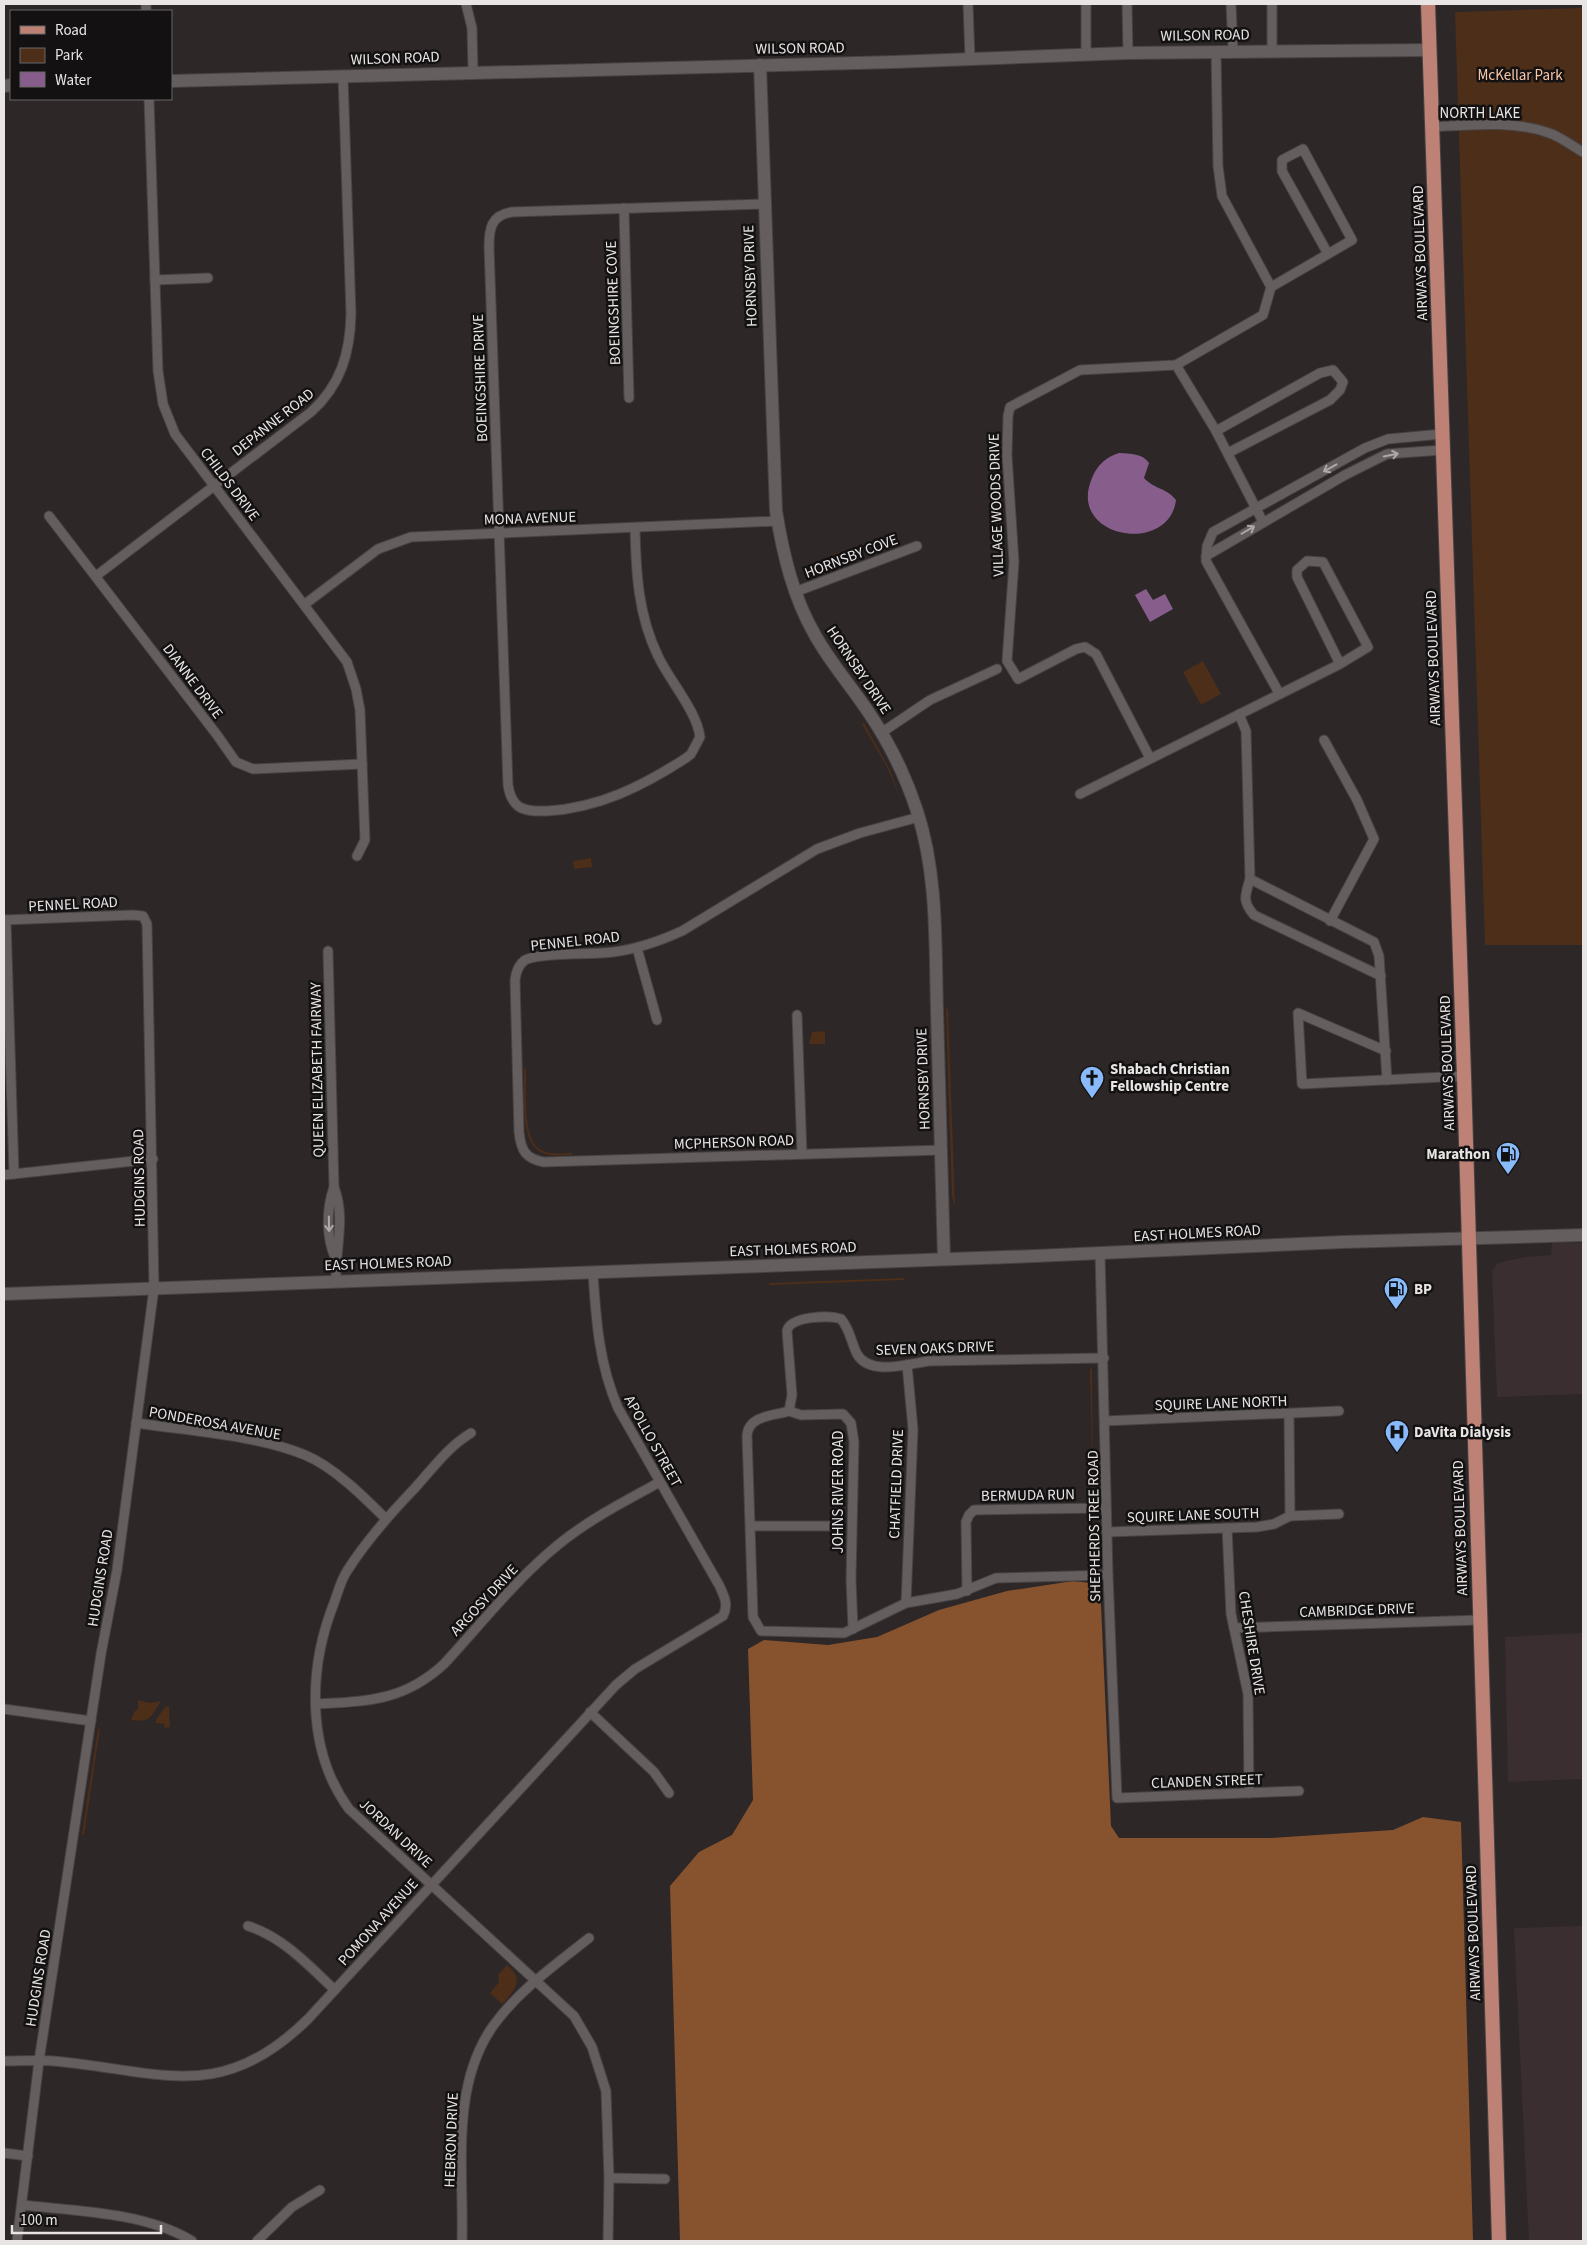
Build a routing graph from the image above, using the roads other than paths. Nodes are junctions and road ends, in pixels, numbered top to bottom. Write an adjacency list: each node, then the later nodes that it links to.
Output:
1 (466, 4): 16 (street)
2 (968, 4): 14 (street)
3 (1086, 4): 13 (street)
4 (1127, 4): 12 (street)
5 (1232, 4): 10 (street)
6 (1272, 4): 11 (street)
7 (1428, 4): 8 (main road, AIRWAYS BOULEVARD)
8 (1430, 50): 11 (street, WILSON ROAD); 20 (main road, AIRWAYS BOULEVARD)
9 (1216, 51): 10 (street, WILSON ROAD); 12 (street, WILSON ROAD); 27 (street)
10 (1233, 51): 11 (street, WILSON ROAD)
11 (1272, 51)
12 (1128, 53): 13 (street, WILSON ROAD)
13 (1086, 54): 14 (street, WILSON ROAD)
14 (970, 59): 15 (street, WILSON ROAD)
15 (760, 65): 16 (street, WILSON ROAD); 22 (street, HORNSBY DRIVE)
16 (473, 72): 17 (street, WILSON ROAD)
17 (343, 76): 18 (street, WILSON ROAD); 34 (street, DEPANNE ROAD)
18 (172, 81)
19 (149, 100): 26 (street, CHILDS DRIVE)
20 (1432, 127): 21 (street, NORTH LAKE); 31 (main road, AIRWAYS BOULEVARD)
21 (1583, 152)
22 (764, 204): 23 (street, BOEINGSHIRE DRIVE); 37 (street, HORNSBY DRIVE)
23 (624, 208): 29 (street, BOEINGSHIRE COVE); 40 (street, BOEINGSHIRE DRIVE)
24 (1328, 254): 24 (street); 27 (street)
25 (208, 278): 26 (street)
26 (154, 280): 34 (street, CHILDS DRIVE)
27 (1271, 287): 28 (street)
28 (1176, 365): 30 (street); 52 (street, VILLAGE WOODS DRIVE)
29 (630, 398)
30 (1216, 431): 33 (street); 33 (street)
31 (1442, 434): 32 (main road, AIRWAYS BOULEVARD); 35 (street, one-way to 35)
32 (1442, 450): 38 (street, one-way to 32); 67 (main road, AIRWAYS BOULEVARD)
33 (1228, 453): 35 (street)
34 (214, 486): 43 (street, DEPANNE ROAD); 45 (street, CHILDS DRIVE)
35 (1258, 508): 38 (street); 42 (street)
36 (49, 516): 43 (street, DIANNE DRIVE)
37 (778, 522): 39 (street, MONA AVENUE); 44 (street, HORNSBY DRIVE)
38 (1263, 522): 42 (street, one-way to 38)
39 (635, 528): 40 (street, MONA AVENUE); 40 (street, BOEINGSHIRE DRIVE)
40 (499, 533): 45 (street, MONA AVENUE)
41 (917, 546): 44 (street, HORNSBY COVE)
42 (1206, 556): 48 (street)
43 (96, 576): 53 (street, DIANNE DRIVE)
44 (795, 592): 50 (street, HORNSBY DRIVE)
45 (304, 604): 53 (street, CHILDS DRIVE)
46 (1340, 664): 46 (street); 48 (street)
47 (997, 669): 50 (street)
48 (1279, 694): 49 (street)
49 (1239, 714): 52 (street); 57 (street)
50 (881, 733): 55 (street, HORNSBY DRIVE)
51 (1324, 740): 60 (street)
52 (1150, 758): 54 (street)
53 (362, 764): 56 (street, CHILDS DRIVE)
54 (1080, 794)
55 (919, 817): 61 (street, PENNEL ROAD); 69 (street, HORNSBY DRIVE)
56 (357, 856)
57 (1250, 879): 60 (street); 63 (street)
58 (143, 916): 59 (street, PENNEL ROAD); 72 (street, HUDGINS ROAD)
59 (5, 920): 73 (street)
60 (1330, 921): 63 (street)
61 (637, 948): 65 (street); 71 (street, PENNEL ROAD)
62 (328, 951): 80 (street, QUEEN ELIZABETH FAIRWAY)
63 (1381, 976): 66 (street)
64 (797, 1015): 70 (street)
65 (657, 1020)
66 (1386, 1051): 68 (street); 68 (street)
67 (1464, 1076): 68 (street); 76 (main road, AIRWAYS BOULEVARD)
68 (1387, 1080)
69 (942, 1150): 70 (street, MCPHERSON ROAD); 78 (street, HORNSBY DRIVE)
70 (802, 1154): 71 (street, MCPHERSON ROAD)
71 (527, 1157)
72 (153, 1159): 73 (street); 81 (street, HUDGINS ROAD)
73 (14, 1174): 74 (street)
74 (4, 1175)
75 (1583, 1235): 76 (street, EAST HOLMES ROAD)
76 (1468, 1238): 77 (street, EAST HOLMES ROAD); 104 (main road, AIRWAYS BOULEVARD)
77 (1100, 1253): 78 (street, EAST HOLMES ROAD); 83 (street, SHEPHERDS TREE ROAD)
78 (944, 1260): 79 (street, EAST HOLMES ROAD)
79 (593, 1273): 80 (street, EAST HOLMES ROAD); 91 (street, APOLLO STREET)
80 (336, 1281): 81 (street, EAST HOLMES ROAD)
81 (154, 1288): 82 (street, EAST HOLMES ROAD); 89 (street, HUDGINS ROAD)
82 (4, 1294)
83 (1104, 1358): 84 (street, SEVEN OAKS DRIVE); 88 (street, SHEPHERDS TREE ROAD)
84 (907, 1365): 85 (street, SEVEN OAKS DRIVE); 102 (street, CHATFIELD DRIVE)
85 (790, 1412): 96 (street, JOHNS RIVER ROAD); 106 (street, JOHNS RIVER ROAD)
86 (1339, 1412): 87 (street, SQUIRE LANE NORTH)
87 (1289, 1414): 88 (street, SQUIRE LANE NORTH); 94 (street)
88 (1105, 1421): 92 (street, SHEPHERDS TREE ROAD)
89 (136, 1423): 95 (street, PONDEROSA AVENUE); 110 (street, HUDGINS ROAD)
90 (471, 1433): 95 (street, JORDAN DRIVE)
91 (660, 1482): 103 (street, APOLLO STREET); 107 (street, ARGOSY DRIVE)
92 (1106, 1508): 99 (street, SHEPHERDS TREE ROAD); 101 (street, BERMUDA RUN)
93 (1338, 1514): 94 (street, SQUIRE LANE SOUTH)
94 (1290, 1516): 98 (street, SQUIRE LANE SOUTH)
95 (386, 1519): 107 (street, JORDAN DRIVE)
96 (751, 1526): 97 (street); 106 (street, JOHNS RIVER ROAD)
97 (834, 1526)
98 (1227, 1528): 99 (street, SQUIRE LANE SOUTH); 105 (street, CHESHIRE DRIVE)
99 (1107, 1532): 100 (street, SHEPHERDS TREE ROAD)
100 (1108, 1575): 101 (street); 114 (street, SHEPHERDS TREE ROAD)
101 (967, 1591): 102 (street)
102 (906, 1603): 106 (street)
103 (726, 1609): 109 (street, POMONA AVENUE)
104 (1480, 1620): 105 (street, CAMBRIDGE DRIVE); 133 (main road, AIRWAYS BOULEVARD)
105 (1234, 1628): 113 (street, CHESHIRE DRIVE)
106 (853, 1629)
107 (317, 1704): 115 (street, JORDAN DRIVE)
108 (4, 1709): 110 (street)
109 (590, 1712): 112 (street); 115 (street, POMONA AVENUE)
110 (91, 1721): 121 (street, HUDGINS ROAD)
111 (1299, 1791): 113 (street, CLANDEN STREET)
112 (669, 1793)
113 (1249, 1793): 114 (street, CLANDEN STREET)
114 (1117, 1798)
115 (431, 1885): 118 (street, JORDAN DRIVE); 119 (street, POMONA AVENUE)
116 (248, 1926): 119 (street)
117 (588, 1938): 118 (street, HEBRON DRIVE)
118 (536, 1981): 124 (street, JORDAN DRIVE); 131 (street, HEBRON DRIVE)
119 (335, 1990): 121 (street, POMONA AVENUE)
120 (4, 2061): 121 (street, POMONA AVENUE)
121 (39, 2061): 123 (street, HUDGINS ROAD)
122 (4, 2153): 123 (street)
123 (28, 2156): 127 (street, HUDGINS ROAD)
124 (609, 2178): 125 (street); 132 (street, JORDAN DRIVE)
125 (665, 2179)
126 (320, 2190): 130 (street)
127 (22, 2205): 128 (street, HUDGINS ROAD); 129 (street)
128 (17, 2241)
129 (192, 2241)
130 (257, 2241)
131 (462, 2241)
132 (608, 2241)
133 (1499, 2241)

